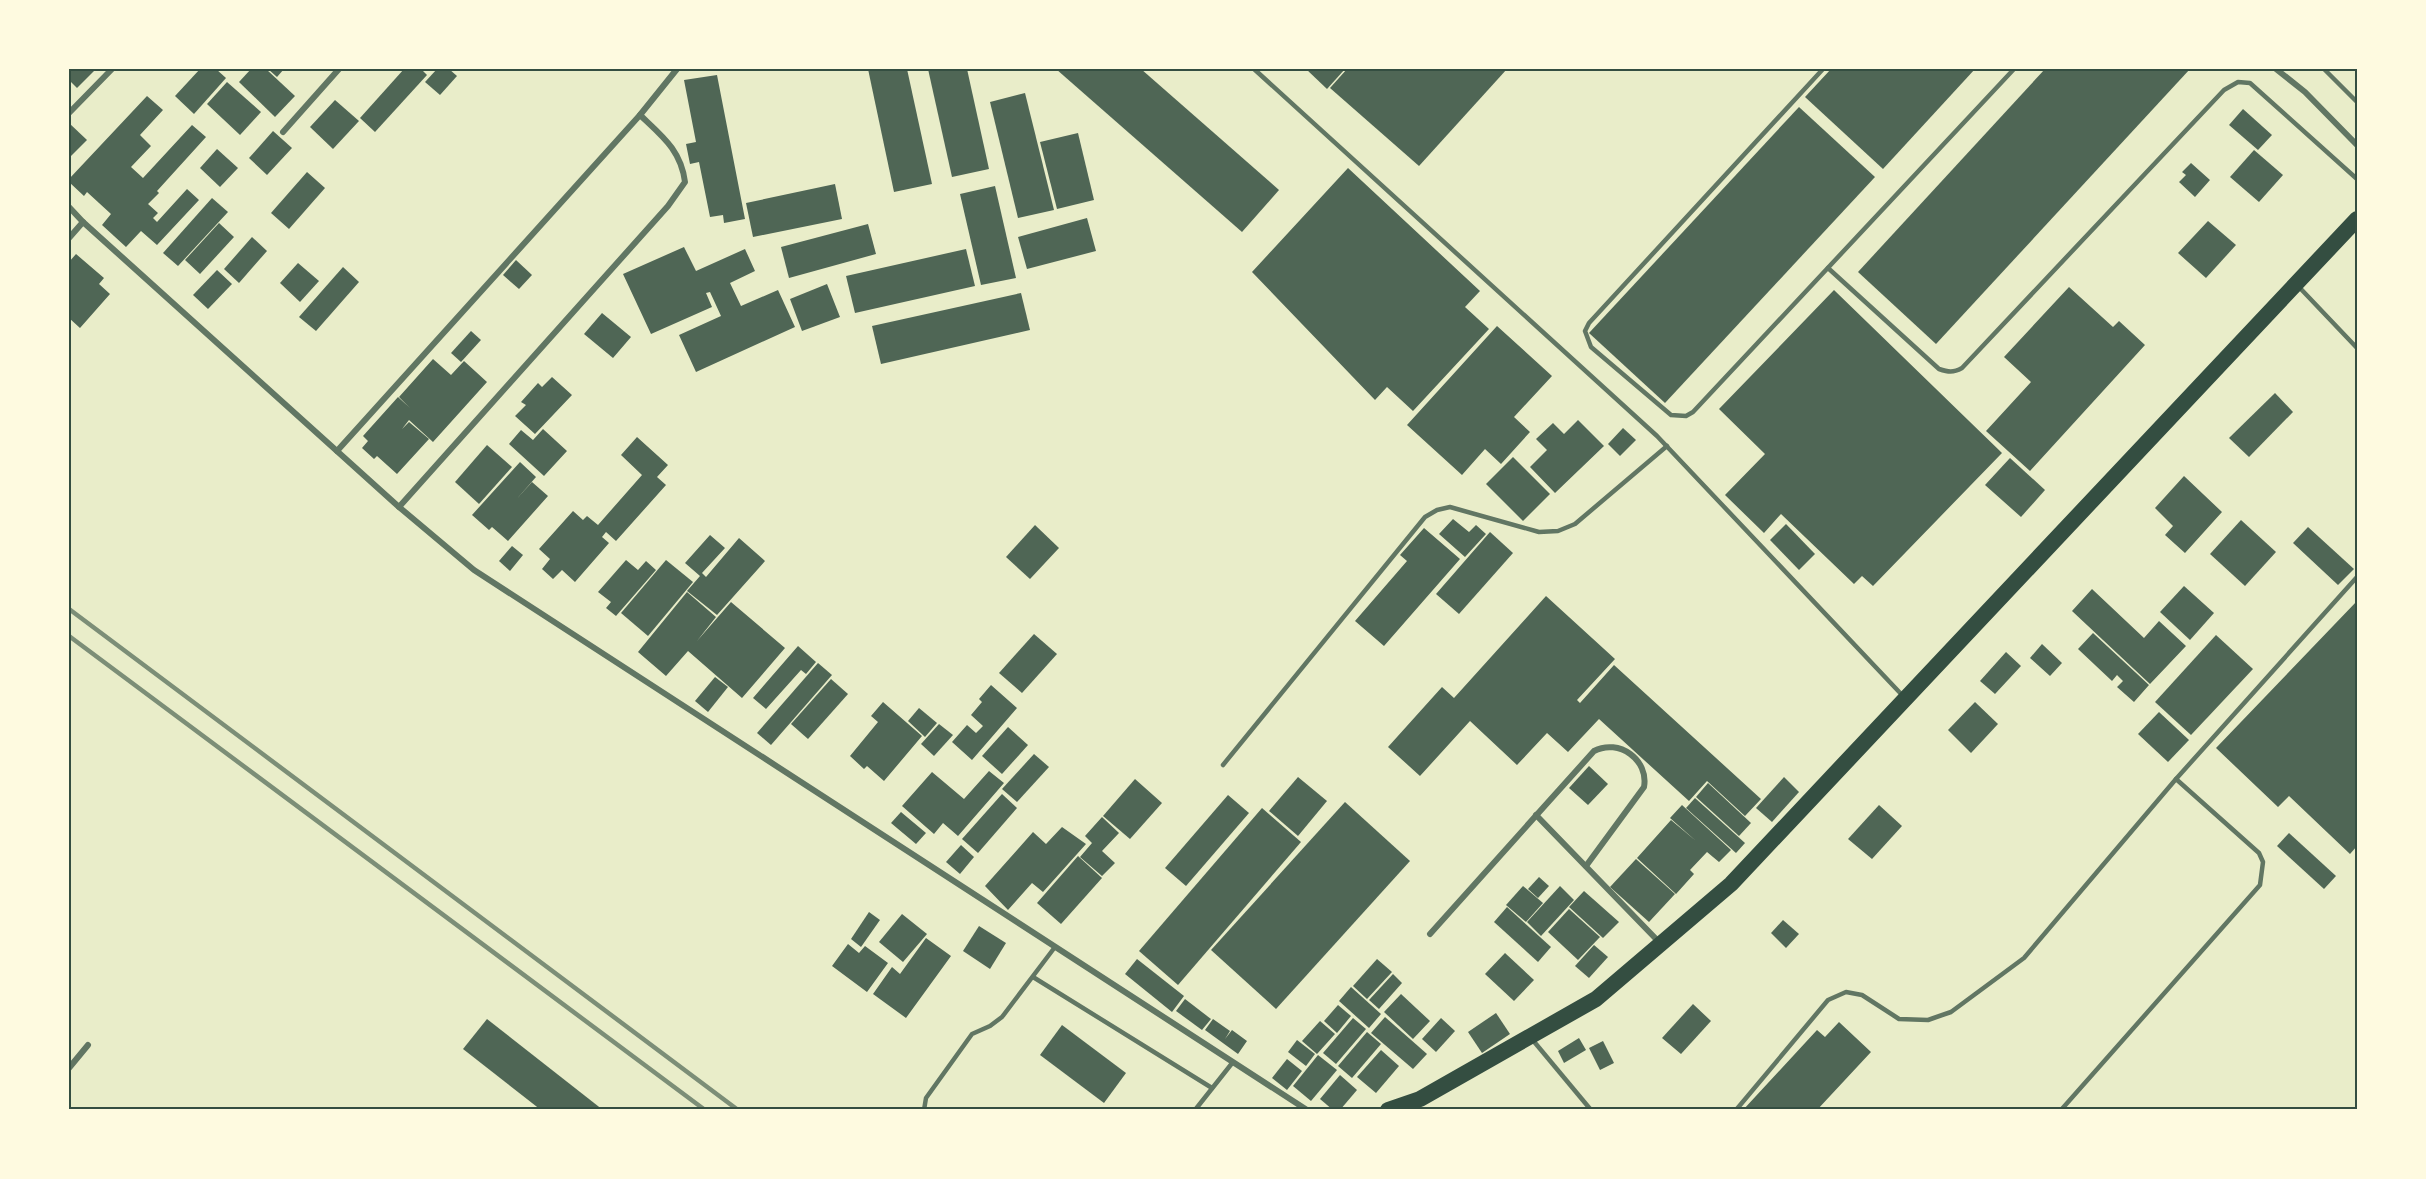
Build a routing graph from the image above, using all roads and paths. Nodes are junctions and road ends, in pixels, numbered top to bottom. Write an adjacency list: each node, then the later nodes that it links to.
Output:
1 (112, 69): 10 (street)
2 (339, 69): 12 (street)
3 (677, 69): 11 (street)
4 (1254, 69): 22 (lane)
5 (1823, 69): 19 (lane)
6 (2014, 69): 19 (lane)
7 (2276, 69): 13 (street)
8 (2324, 69): 9 (lane)
9 (2357, 102)
10 (69, 113)
11 (640, 115): 23 (street); 24 (street)
12 (283, 132)
13 (2357, 146)
14 (2357, 179): 19 (lane)
15 (69, 207): 17 (street)
16 (2357, 219): 20 (highway)
17 (83, 222): 18 (street); 23 (street)
18 (69, 237)
19 (1828, 268)
20 (2296, 284): 21 (lane); 26 (highway)
21 (2357, 348)
22 (1667, 446): 26 (lane); 27 (lane)
23 (337, 451): 24 (street)
24 (399, 507): 33 (street)
25 (2357, 577): 28 (lane)
26 (1906, 699): 32 (highway)
27 (1223, 765)
28 (2176, 779): 45 (lane); 46 (lane)
29 (1536, 815): 30 (street); 30 (street); 31 (street)
30 (1586, 866): 32 (street)
31 (1430, 934)
32 (1660, 942): 35 (highway)
33 (1055, 947): 34 (lane); 37 (street)
34 (1033, 977): 39 (lane); 40 (lane)
35 (1530, 1036): 43 (highway); 44 (lane)
36 (88, 1045): 38 (street)
37 (1233, 1062): 39 (lane); 42 (street)
38 (69, 1068)
39 (1212, 1088): 41 (lane)
40 (924, 1110)
41 (1194, 1110)
42 (1307, 1110)
43 (1388, 1110)
44 (1591, 1110)
45 (1736, 1110)
46 (2061, 1110)

